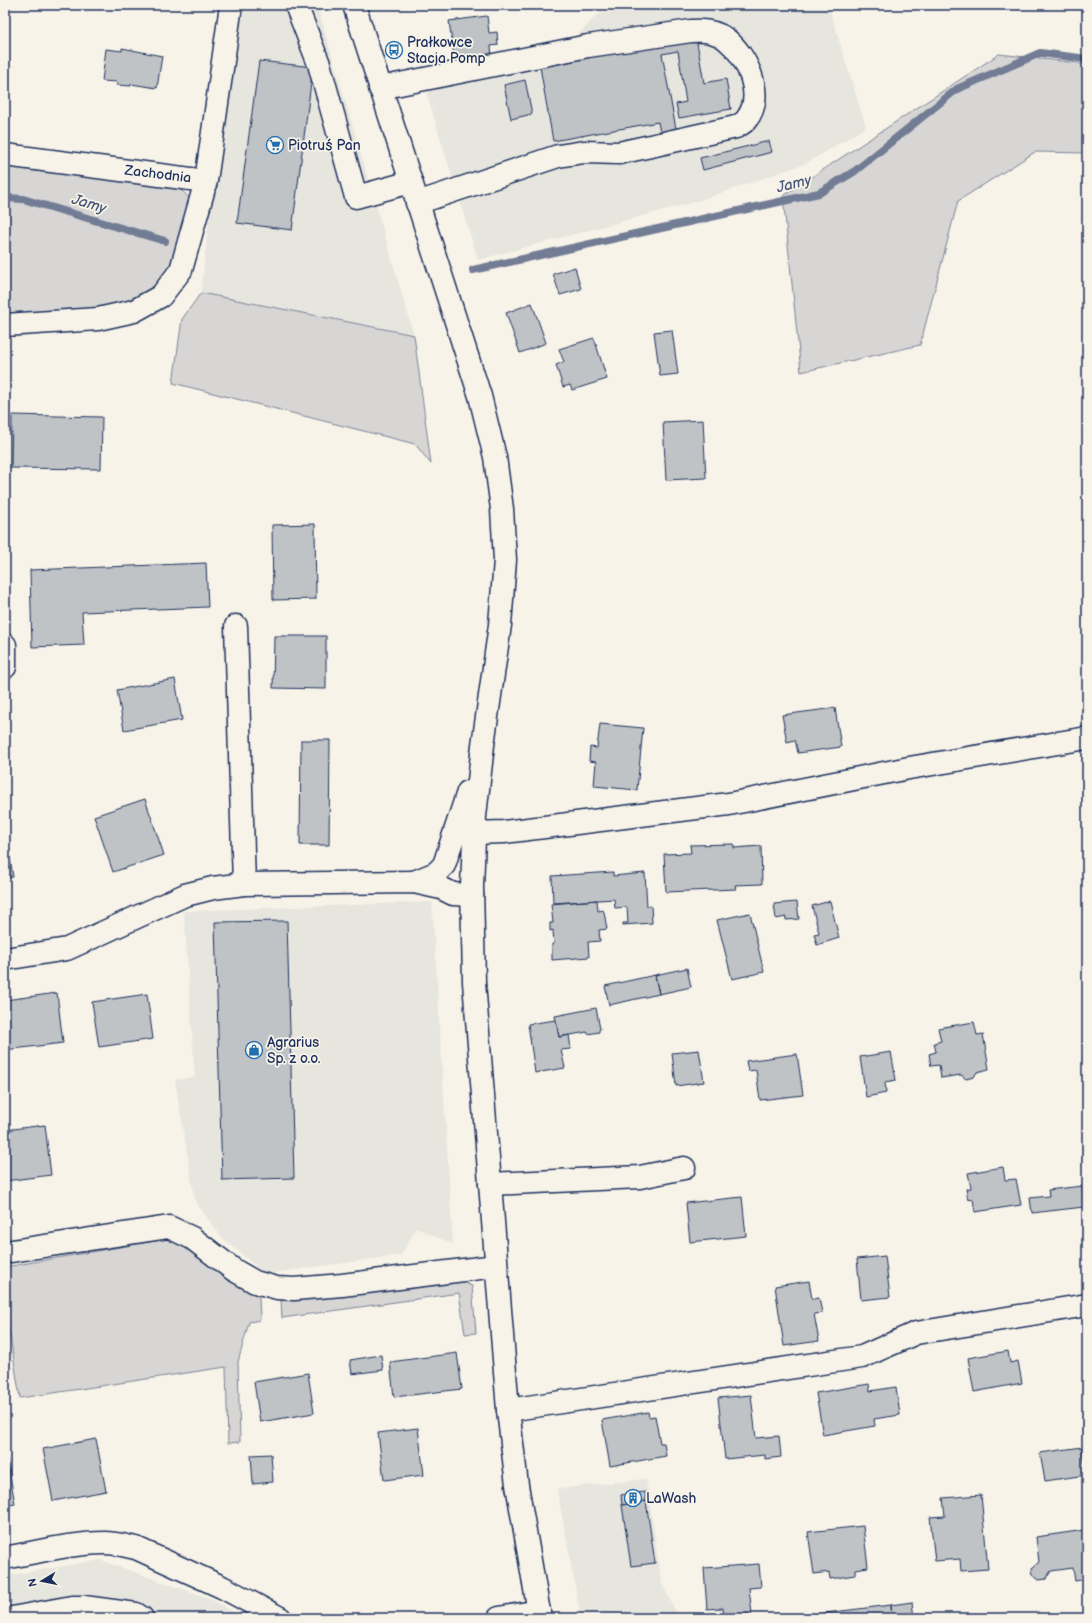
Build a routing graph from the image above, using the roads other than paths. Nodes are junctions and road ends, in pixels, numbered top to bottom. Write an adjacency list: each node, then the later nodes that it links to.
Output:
1 (231, 5): 6 (street, Zachodnia)
2 (296, 5): 7 (street)
3 (354, 5): 4 (street)
4 (380, 88): 7 (street); 8 (street)
5 (5, 154): 6 (street, Zachodnia)
6 (206, 181): 9 (street)
7 (411, 182): 8 (street)
8 (417, 203): 14 (street)
9 (5, 325)
10 (236, 626): 17 (street)
11 (5, 645): 12 (street)
12 (5, 666)
13 (1087, 738): 15 (street)
14 (482, 745): 15 (street); 16 (street)
15 (473, 833): 18 (street)
16 (414, 882): 17 (street); 18 (street)
17 (244, 884): 19 (street)
18 (472, 895): 21 (street)
19 (5, 959)
20 (684, 1168): 21 (street)
21 (490, 1184): 23 (street)
22 (5, 1252): 23 (street)
23 (496, 1266): 25 (street)
24 (1087, 1305): 25 (street)
25 (508, 1410): 27 (street)
26 (5, 1558): 30 (street)
27 (540, 1615): 31 (street)
28 (12, 1618): 29 (street)
29 (142, 1618)
30 (280, 1618)
31 (499, 1618)

